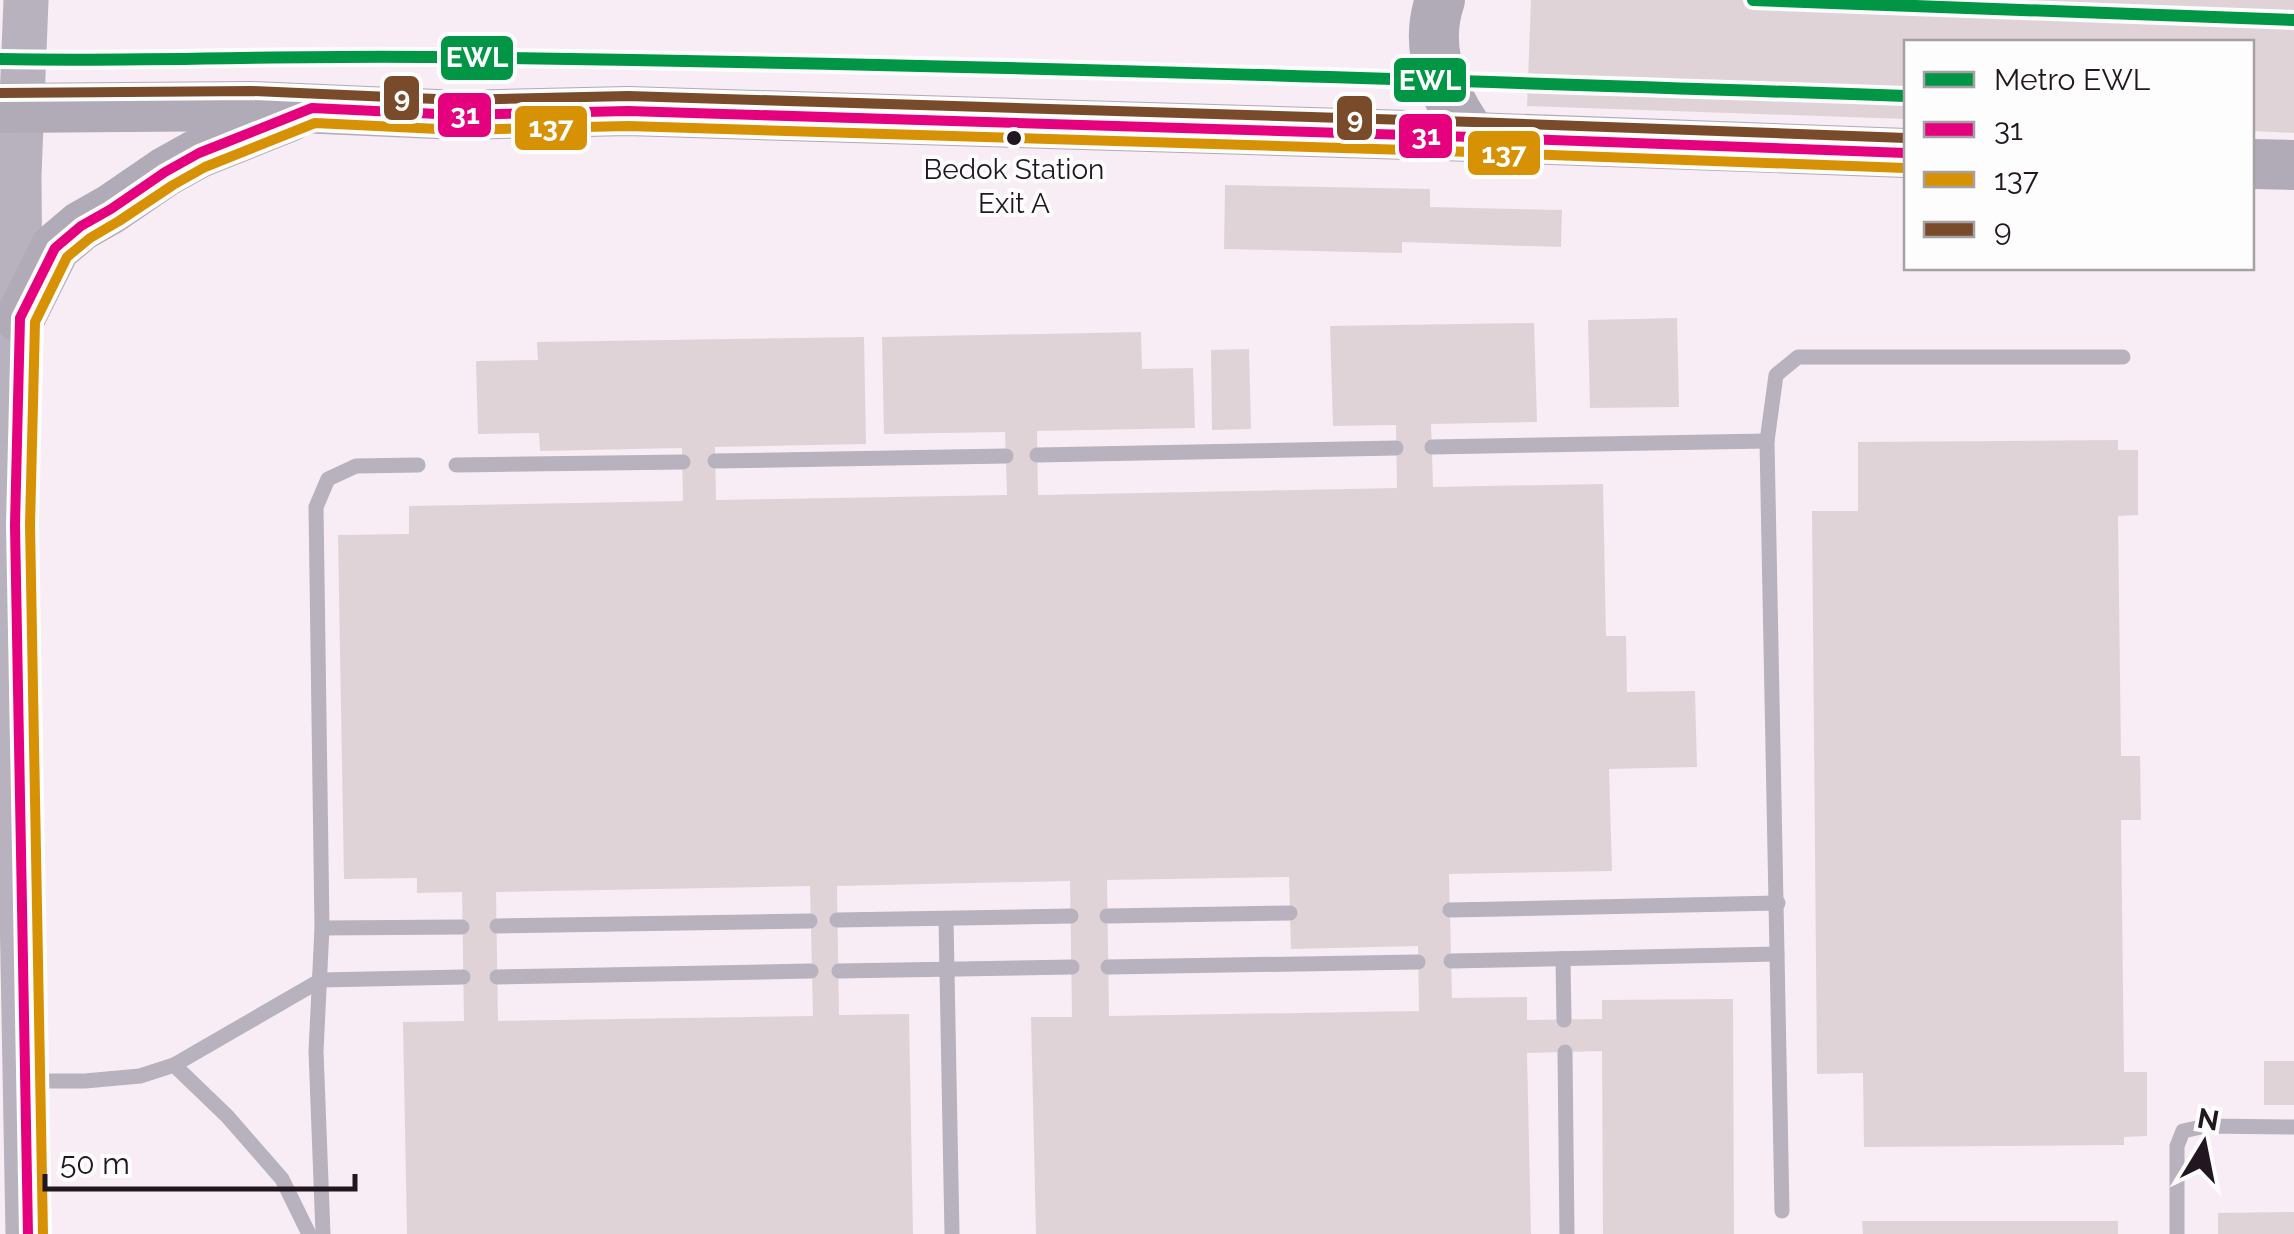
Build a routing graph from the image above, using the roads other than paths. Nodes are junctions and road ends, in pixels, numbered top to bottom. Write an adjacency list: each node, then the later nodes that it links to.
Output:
1 (26, 0): 3 (main road)
2 (1440, 0): 5 (main road)
3 (11, 108): 4 (main road); 9 (main road)
4 (312, 108): 5 (main road); 9 (main road)
5 (1473, 136): 6 (main road)
6 (1904, 153)
7 (2254, 164): 8 (main road)
8 (2294, 166)
9 (20, 318): 46 (main road)
10 (2123, 357): 11 (lane)
11 (1767, 441): 12 (lane); 20 (lane)
12 (1432, 447)
13 (1396, 448): 14 (lane)
14 (1037, 455)
15 (1006, 456): 16 (lane)
16 (715, 460)
17 (683, 462): 19 (lane)
18 (418, 465): 30 (lane)
19 (456, 465)
20 (1778, 903): 21 (lane); 31 (lane)
21 (1450, 910)
22 (1290, 912): 24 (lane)
23 (1071, 916): 25 (lane)
24 (1108, 916)
25 (946, 919): 27 (lane); 37 (lane)
26 (810, 920): 29 (lane)
27 (837, 920)
28 (462, 926): 30 (lane)
29 (496, 926)
30 (322, 928): 42 (lane)
31 (1777, 954): 32 (lane); 48 (lane)
32 (1563, 960): 33 (lane); 43 (lane)
33 (1451, 961)
34 (1418, 962): 36 (lane)
35 (1072, 967): 37 (lane)
36 (1108, 967)
37 (947, 969): 39 (lane); 52 (lane)
38 (811, 972): 41 (lane)
39 (838, 972)
40 (463, 977): 42 (lane)
41 (497, 977)
42 (321, 980): 45 (lane); 51 (lane)
43 (1564, 1020)
44 (1565, 1052): 53 (lane)
45 (174, 1065): 46 (lane); 50 (lane)
46 (25, 1080): 49 (main road)
47 (2294, 1127): 54 (lane)
48 (1782, 1211)
49 (28, 1234)
50 (309, 1234)
51 (324, 1234)
52 (952, 1234)
53 (1567, 1234)
54 (2177, 1234)

